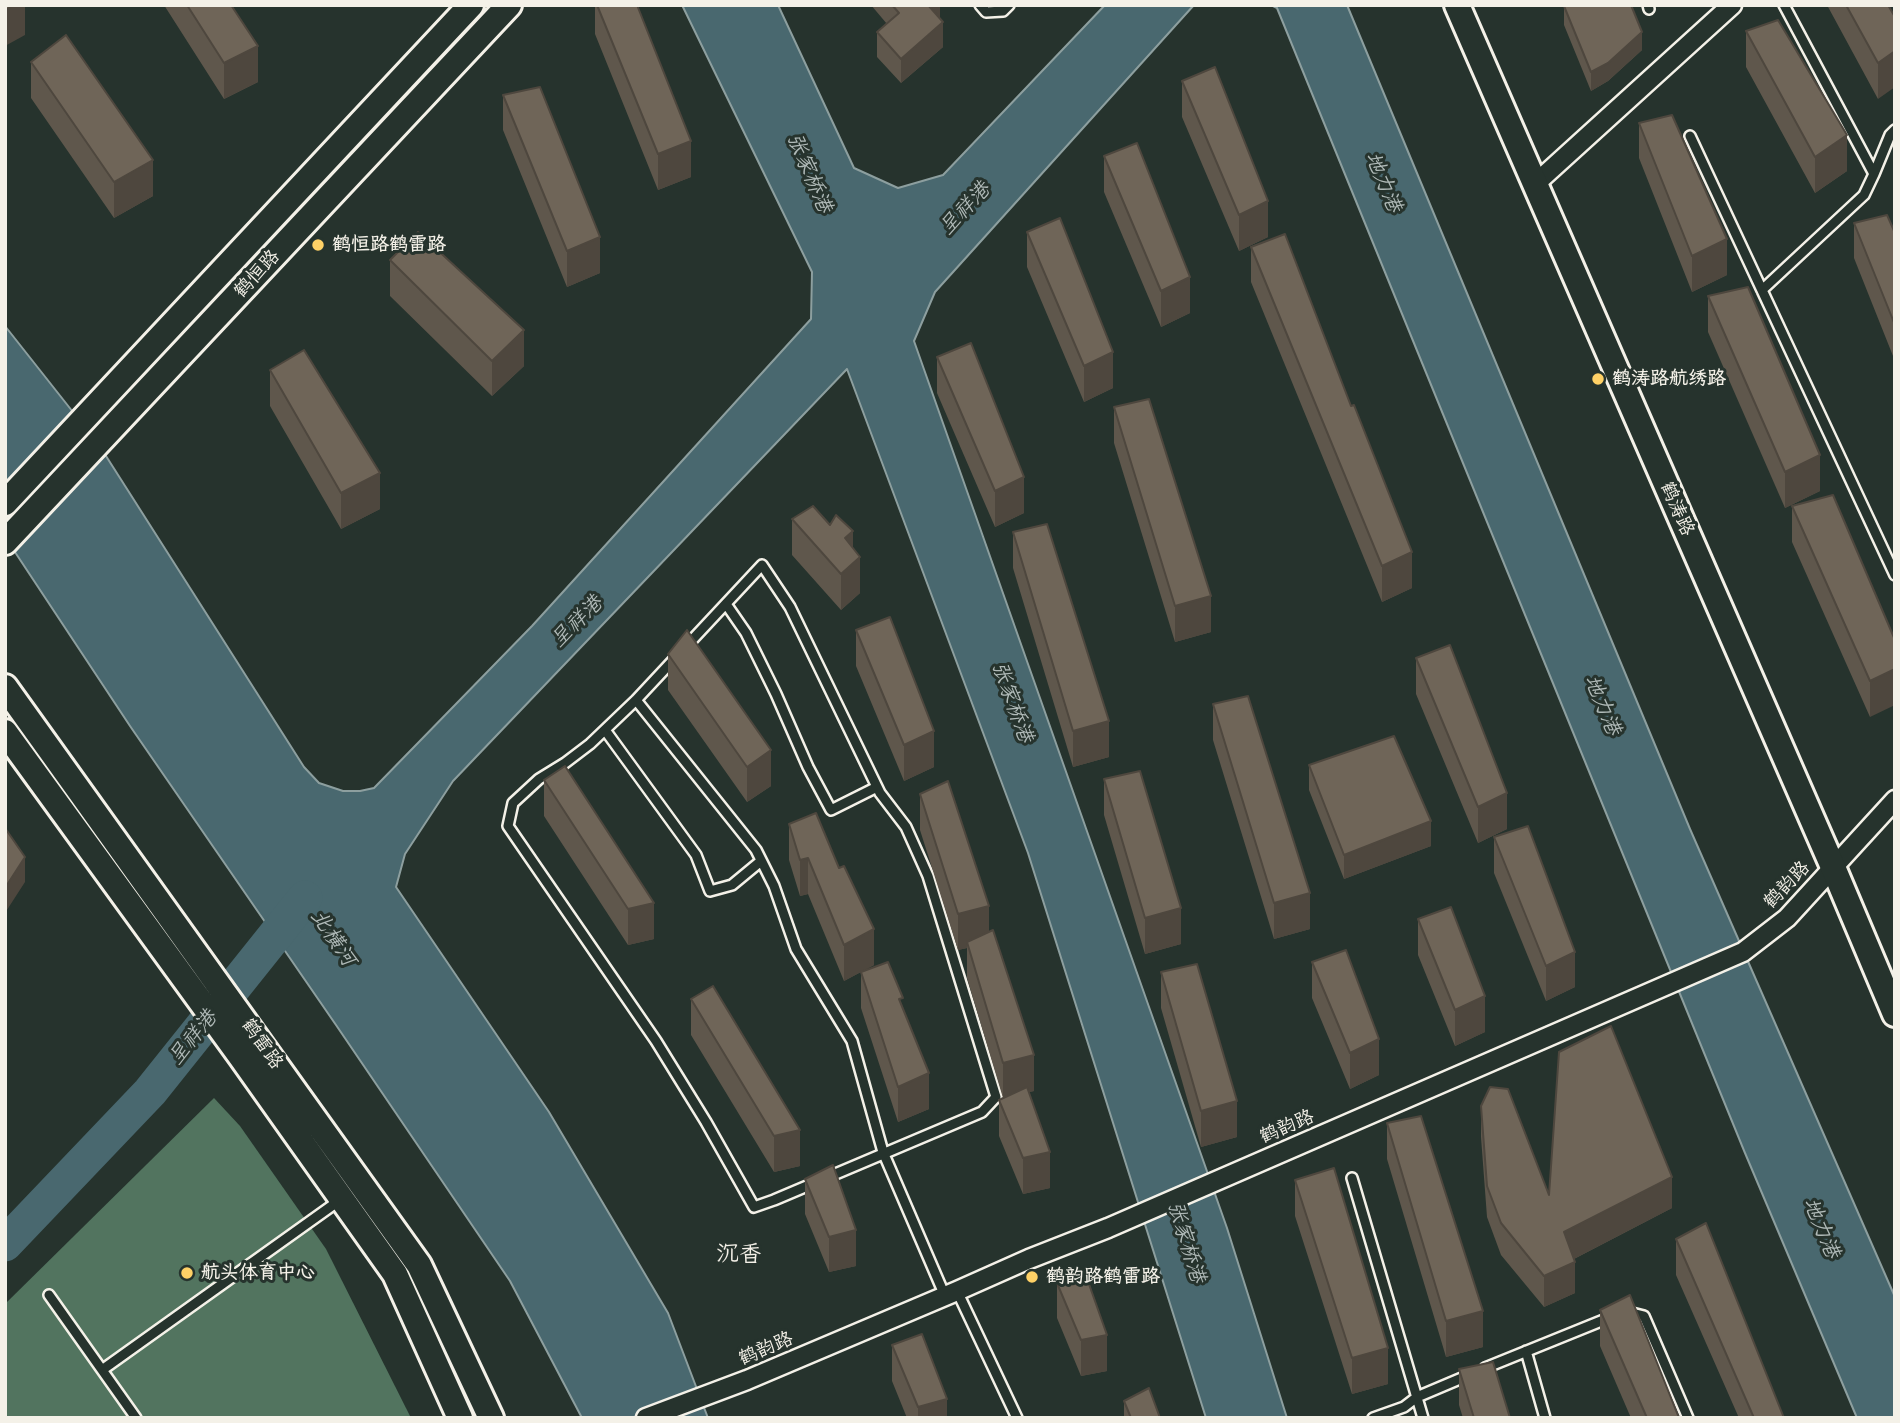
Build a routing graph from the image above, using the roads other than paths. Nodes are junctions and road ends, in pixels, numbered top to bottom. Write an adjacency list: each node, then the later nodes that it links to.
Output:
1 (471, 5): 13 (street, 鹤恒路)
2 (509, 5): 14 (street, 鹤恒路)
3 (980, 5): 4 (lane)
4 (1009, 5)
5 (1457, 5): 11 (street, 鹤涛路)
6 (1732, 5): 11 (street)
7 (1784, 5): 10 (lane)
8 (1895, 130): 10 (lane)
9 (1690, 135): 12 (lane)
10 (1874, 174): 12 (lane)
11 (1535, 184): 24 (street, 鹤涛路)
12 (1762, 290): 15 (lane)
13 (5, 503)
14 (5, 542)
15 (1895, 575)
16 (726, 604): 18 (lane); 21 (lane); 21 (lane)
17 (5, 687): 26 (street, 鹤雷路)
18 (636, 699): 19 (lane); 23 (lane)
19 (605, 730): 23 (lane); 27 (lane)
20 (5, 732): 26 (street, 鹤雷路)
21 (877, 787): 27 (lane)
22 (1895, 800): 24 (street, 鹤韵路)
23 (761, 861): 27 (lane)
24 (1833, 867): 25 (street, 鹤涛路); 30 (street, 鹤韵路)
25 (1895, 1014)
26 (251, 1050): 29 (street, 鹤雷路); 38 (street, 鹤雷路)
27 (883, 1152): 30 (lane)
28 (1352, 1178): 34 (lane)
29 (342, 1199): 33 (lane); 37 (street, 鹤雷路)
30 (951, 1294): 35 (lane); 39 (street, 鹤韵路)
31 (49, 1295): 33 (lane)
32 (1526, 1351): 34 (lane); 42 (lane); 43 (lane)
33 (102, 1370): 36 (lane)
34 (1417, 1396): 40 (lane); 41 (lane)
35 (1015, 1417)
36 (136, 1418)
37 (460, 1418)
38 (491, 1418)
39 (646, 1418)
40 (1373, 1418)
41 (1423, 1418)
42 (1545, 1418)
43 (1688, 1418)

